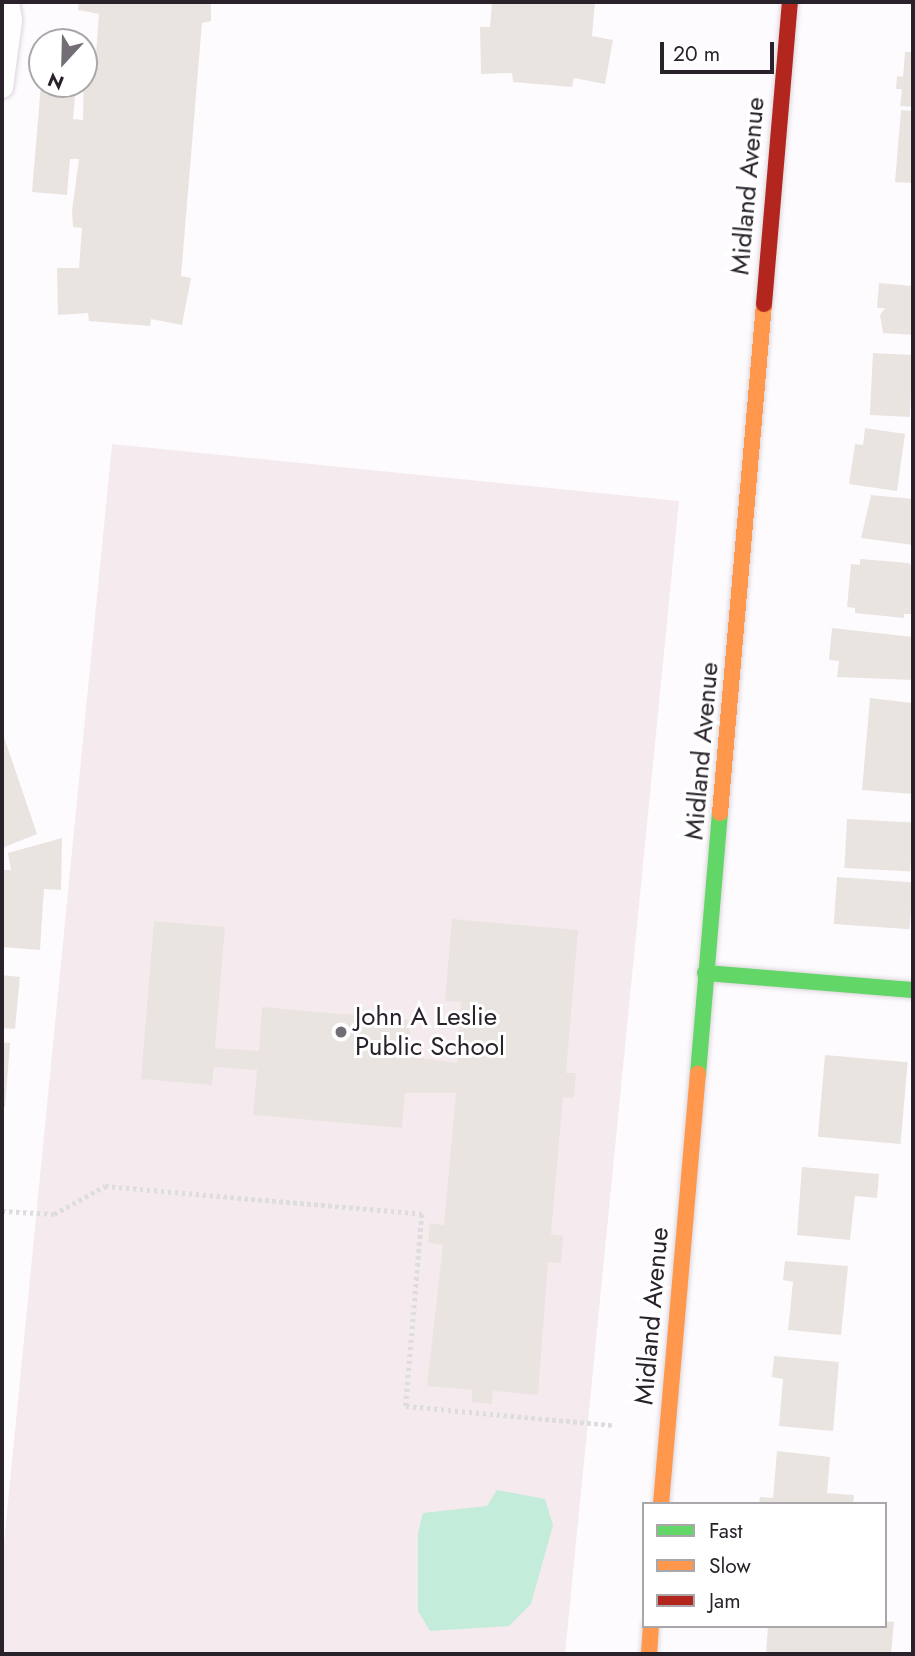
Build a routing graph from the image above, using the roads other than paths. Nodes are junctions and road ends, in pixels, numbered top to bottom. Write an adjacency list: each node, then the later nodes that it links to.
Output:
1 (8, 2): 3 (lane)
2 (790, 2): 4 (main road, Midland Avenue)
3 (2, 87)
4 (705, 973): 5 (main road); 6 (main road, Midland Avenue)
5 (913, 990)
6 (661, 1502)
7 (651, 1628): 8 (main road)
8 (649, 1654)

